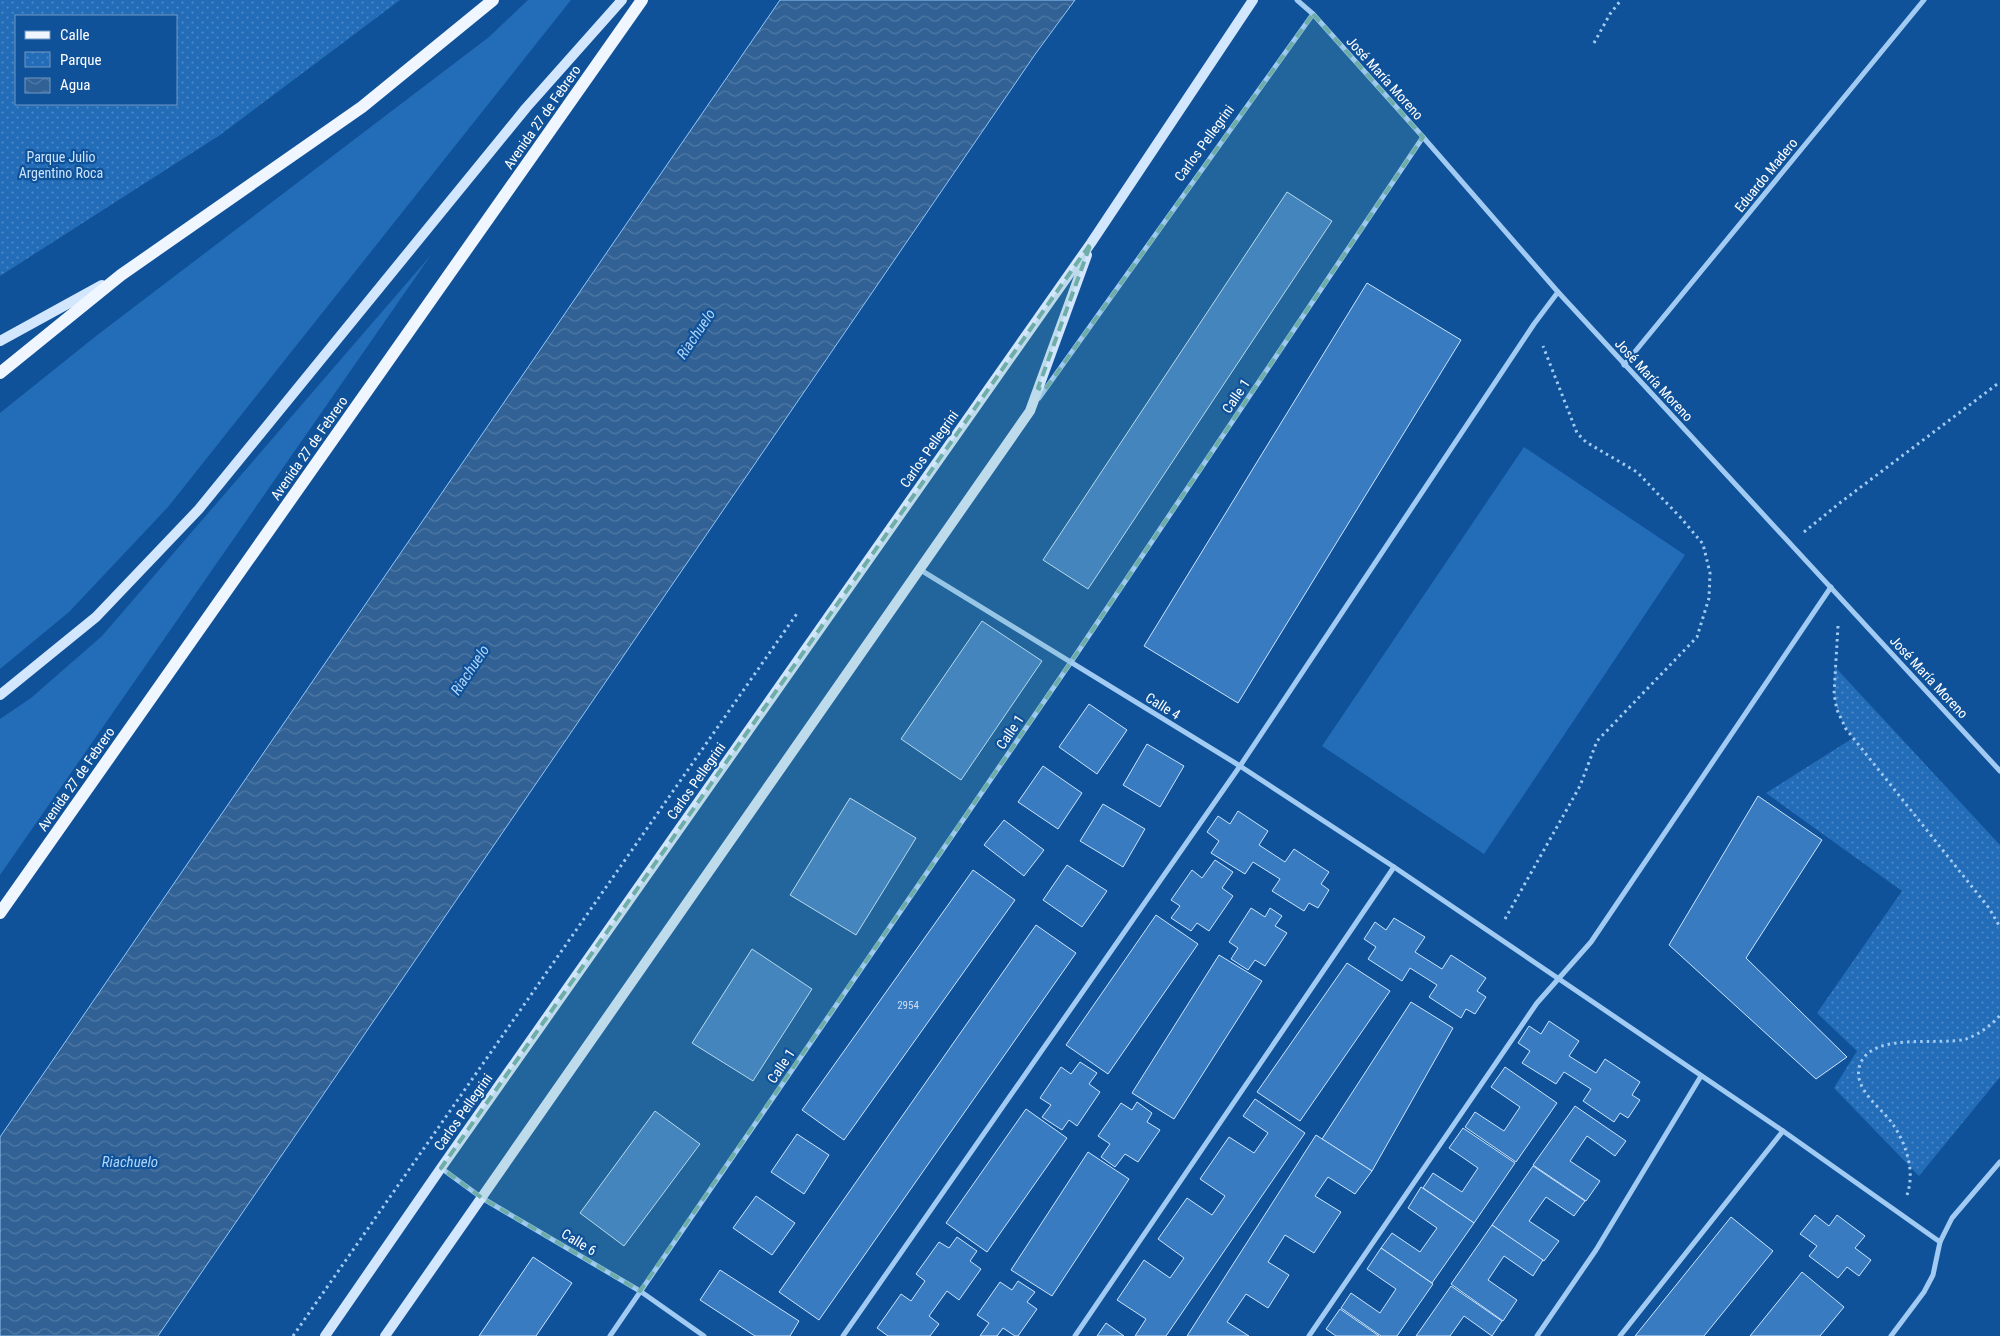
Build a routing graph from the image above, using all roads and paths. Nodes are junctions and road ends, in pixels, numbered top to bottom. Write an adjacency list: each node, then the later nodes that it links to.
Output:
1 (493, 0): 12 (main road)
2 (622, 0): 26 (main road)
3 (642, 0): 30 (main road, Avenida 27 de Febrero)
4 (1253, 0): 11 (main road, Carlos Pellegrini)
5 (1297, 0): 8 (street, José María Moreno)
6 (1621, 0): 9 (path)
7 (1924, 0): 16 (street, Eduardo Madero)
8 (1313, 14): 10 (street, José María Moreno); 19 (street, Carlos Pellegrini)
9 (1594, 43)
10 (1423, 137): 13 (street, José María Moreno); 25 (street, Calle 1)
11 (1091, 243): 19 (main road, Carlos Pellegrini); 38 (main road, Carlos Pellegrini)
12 (120, 275): 15 (main road); 17 (main road)
13 (1558, 292): 14 (street); 16 (street, José María Moreno)
14 (1534, 324): 27 (street); 32 (path)
15 (0, 341)
16 (1624, 365): 20 (street, José María Moreno)
17 (0, 373)
18 (2000, 382): 20 (path)
19 (1030, 411): 21 (main road, Carlos Pellegrini)
20 (1790, 543): 22 (street, José María Moreno)
21 (918, 569): 25 (street, Calle 4); 39 (main road, Carlos Pellegrini)
22 (1831, 587): 23 (street, José María Moreno); 33 (street)
23 (1841, 598): 28 (street, José María Moreno); 31 (path)
24 (798, 612): 43 (path)
25 (1071, 662): 27 (street, Calle 4); 42 (street, Calle 1)
26 (0, 695)
27 (1240, 766): 29 (street, Calle 4); 48 (street)
28 (2000, 771)
29 (1394, 867): 32 (street, Calle 4); 49 (street)
30 (0, 913)
31 (2000, 927)
32 (1496, 935): 33 (street, Calle 4)
33 (1559, 980): 35 (street, Calle 4); 50 (street)
34 (2000, 1015): 40 (path)
35 (1701, 1076): 36 (street, Calle 4); 51 (street)
36 (1783, 1131): 40 (street, Calle 4); 52 (street)
37 (2000, 1162): 41 (street)
38 (441, 1168): 39 (street, Calle 6); 44 (main road, Carlos Pellegrini)
39 (482, 1198): 42 (street, Calle 6); 45 (main road, Carlos Pellegrini)
40 (1900, 1215): 41 (street, Calle 4)
41 (1940, 1242): 53 (street)
42 (640, 1291): 46 (street, Calle 1); 47 (street, Calle 6)
43 (293, 1336)
44 (326, 1336)
45 (385, 1336)
46 (610, 1336)
47 (704, 1336)
48 (843, 1336)
49 (1075, 1336)
50 (1309, 1336)
51 (1537, 1336)
52 (1620, 1336)
53 (1892, 1336)

